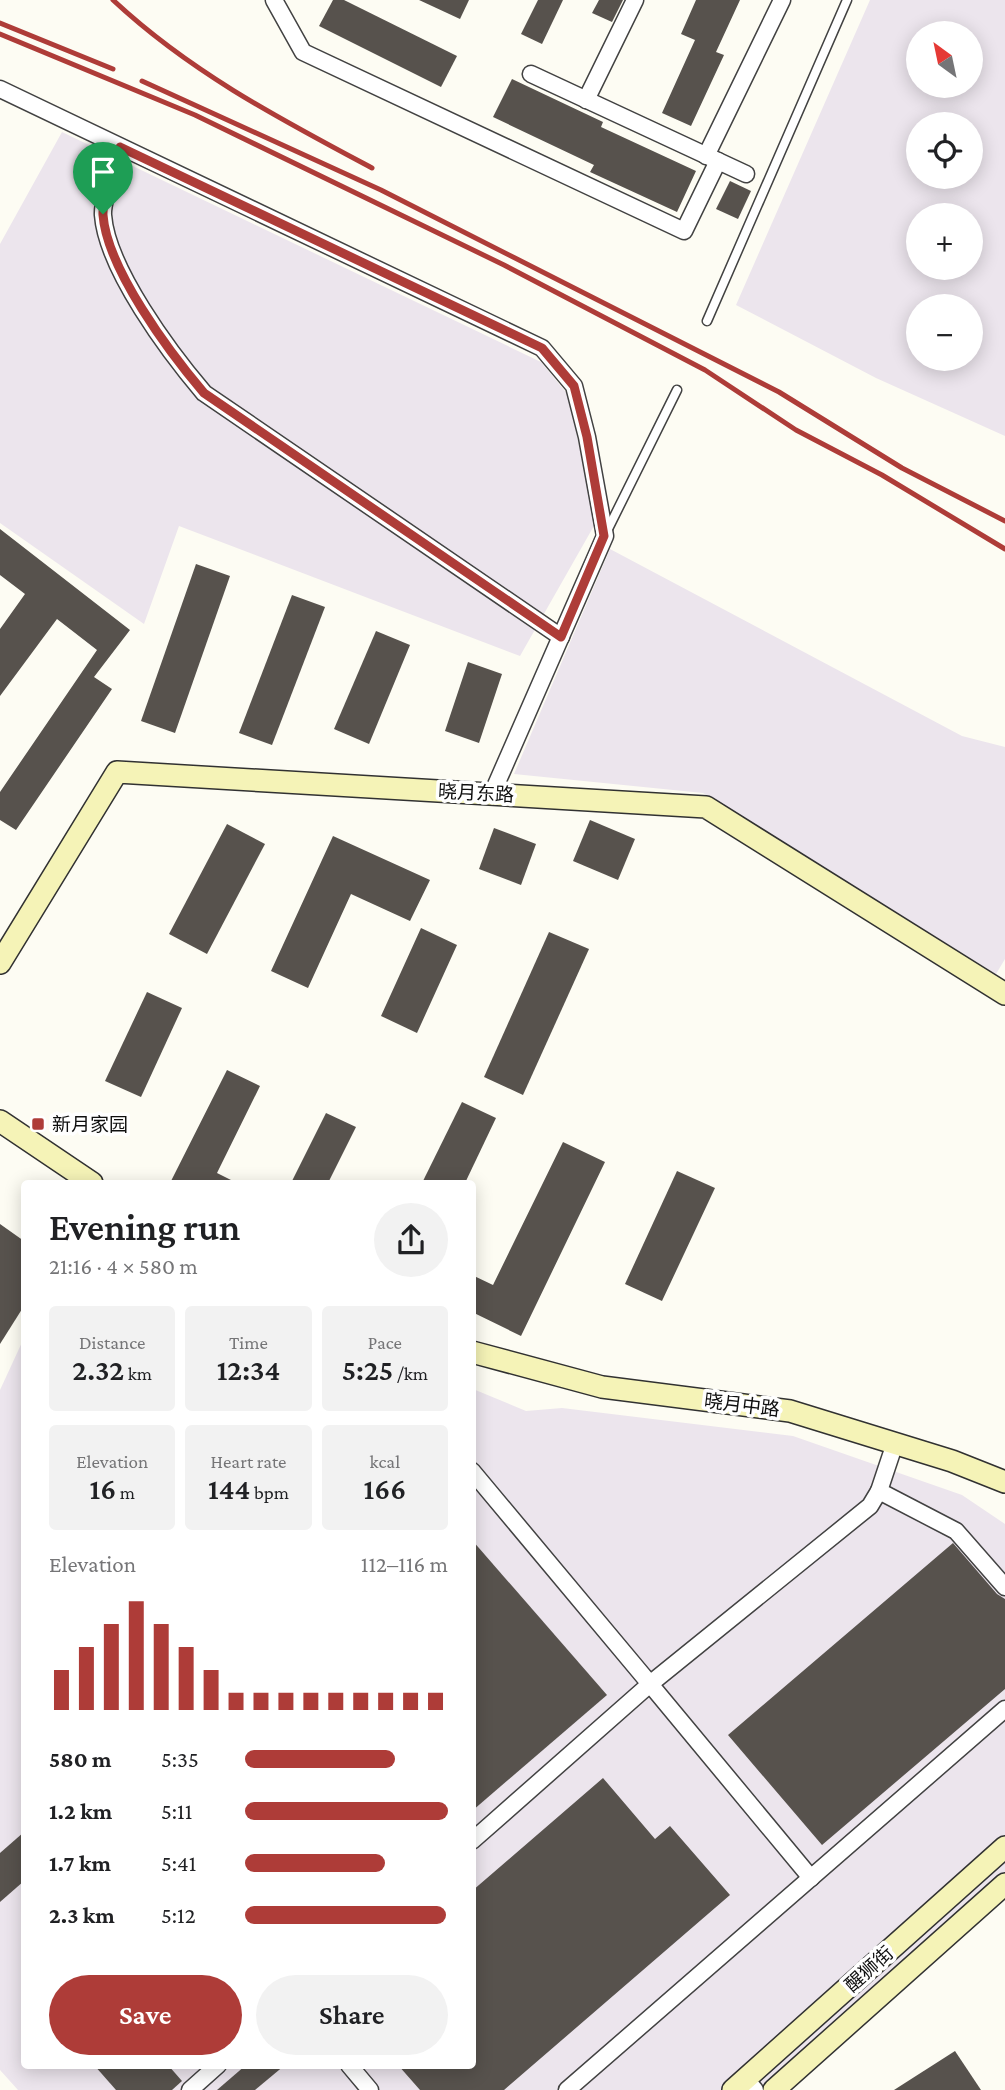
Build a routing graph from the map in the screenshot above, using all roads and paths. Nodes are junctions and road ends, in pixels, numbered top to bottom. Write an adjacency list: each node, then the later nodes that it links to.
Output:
1 (274, 0): 9 (street)
2 (635, 0): 7 (street)
3 (782, 0): 9 (street)
4 (847, 0): 11 (lane)
5 (531, 74): 7 (street)
6 (0, 89): 8 (street)
7 (586, 100): 9 (street)
8 (120, 147): 13 (street); 14 (street)
9 (712, 158): 10 (street)
10 (746, 174)
11 (707, 321)
12 (677, 390): 13 (lane)
13 (604, 536): 14 (street)
14 (561, 637): 15 (street)
15 (492, 794): 16 (street, 晓月东路); 17 (street, 晓月东路)
16 (0, 963)
17 (1005, 994)
18 (0, 1121): 19 (street)
19 (88, 1180)
20 (476, 1353): 21 (street, 晓月中路)
21 (895, 1443): 23 (street, 晓月中路); 24 (street)
22 (476, 1476): 26 (street)
23 (1005, 1482)
24 (879, 1491): 25 (street); 26 (street)
25 (1005, 1587)
26 (650, 1684): 28 (street); 30 (street)
27 (1005, 1709): 30 (street)
28 (476, 1836)
29 (1005, 1847): 34 (street, 醒狮街)
30 (811, 1878): 37 (street)
31 (1005, 1884): 38 (street, 醒狮街)
32 (214, 2069): 35 (street)
33 (352, 2069): 36 (street)
34 (745, 2086)
35 (190, 2090)
36 (370, 2090)
37 (567, 2090)
38 (774, 2090)

